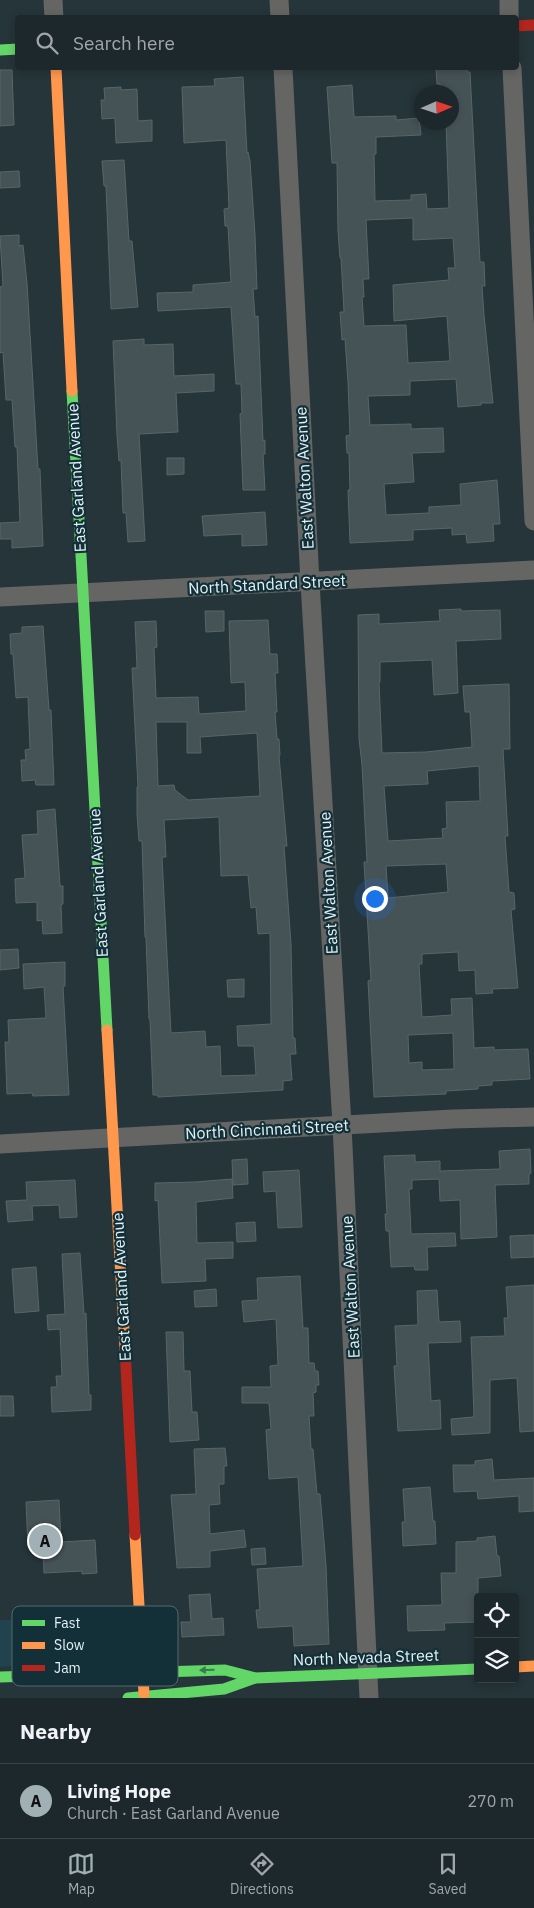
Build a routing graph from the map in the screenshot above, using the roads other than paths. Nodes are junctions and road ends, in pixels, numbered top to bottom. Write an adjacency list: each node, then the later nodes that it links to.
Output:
1 (53, 0): 4 (street)
2 (279, 0): 5 (street)
3 (509, 0): 6 (street)
4 (54, 15)
5 (280, 15)
6 (510, 15)
7 (534, 25): 8 (street)
8 (519, 26)
9 (15, 49): 10 (street)
10 (0, 50)
11 (56, 70): 17 (street, East Garland Avenue)
12 (283, 70): 16 (street, East Walton Avenue)
13 (512, 70): 14 (street)
14 (534, 522)
15 (534, 570): 16 (street, North Standard Street)
16 (310, 582): 17 (street, North Standard Street); 20 (street, East Walton Avenue)
17 (82, 593): 18 (street, North Standard Street); 21 (street, East Garland Avenue)
18 (0, 597)
19 (534, 1118): 20 (street, North Cincinnati Street)
20 (342, 1125): 21 (street, North Cincinnati Street); 28 (street, East Walton Avenue)
21 (113, 1137): 22 (street, North Cincinnati Street); 23 (street, East Garland Avenue)
22 (0, 1144)
23 (138, 1606)
24 (534, 1666): 25 (street)
25 (519, 1667)
26 (474, 1669): 28 (street, North Nevada Street)
27 (178, 1671): 29 (street, North Nevada Street, one-way to 27)
28 (367, 1674): 29 (street, North Nevada Street); 32 (street, East Walton Avenue)
29 (255, 1678): 31 (street, North Nevada Street)
30 (128, 1698): 31 (street, North Nevada Street)
31 (144, 1698)
32 (369, 1698)

